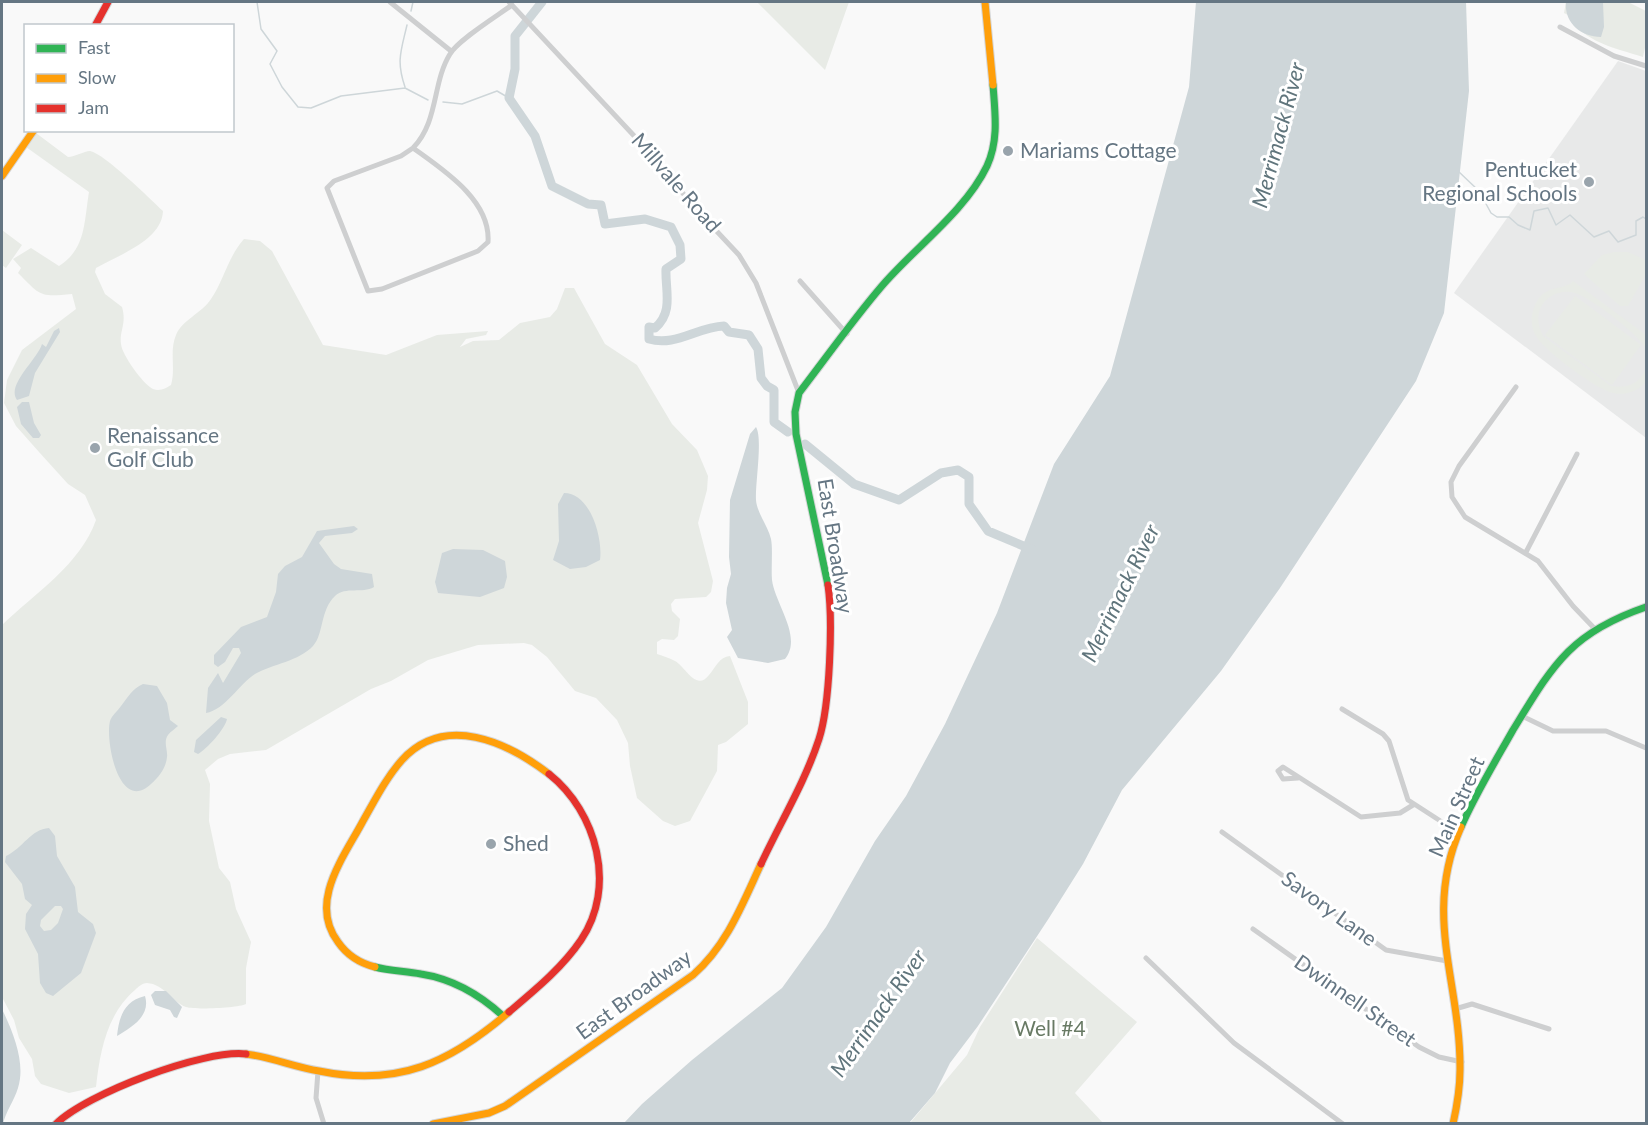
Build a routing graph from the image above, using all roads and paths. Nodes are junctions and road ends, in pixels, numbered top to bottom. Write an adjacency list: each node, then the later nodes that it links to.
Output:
1 (108, 2): 5 (street)
2 (390, 2): 7 (street)
3 (985, 2): 13 (street)
4 (510, 3): 7 (street); 15 (street, Millvale Road)
5 (96, 24)
6 (1560, 27): 8 (street)
7 (451, 51): 10 (street)
8 (1647, 66)
9 (33, 132): 11 (street)
10 (412, 148): 10 (street)
11 (2, 176)
12 (800, 281): 13 (street)
13 (847, 334): 15 (street)
14 (1516, 387): 17 (street)
15 (799, 393): 38 (street, East Broadway)
16 (1577, 454): 17 (street)
17 (1526, 552): 19 (street)
18 (1647, 607): 19 (street, Main Street)
19 (1595, 629): 21 (street, Main Street)
20 (1342, 709): 24 (street)
21 (1522, 716): 22 (street); 26 (street, Main Street)
22 (1647, 748)
23 (1298, 778): 24 (street)
24 (1413, 805): 26 (street)
25 (1222, 832): 29 (street, Savory Lane)
26 (1459, 833): 29 (street, Main Street)
27 (1253, 929): 33 (street, Dwinnell Street)
28 (1146, 958): 39 (street)
29 (1447, 961): 30 (street, Main Street)
30 (1455, 1009): 32 (street); 33 (street, Main Street)
31 (503, 1016): 31 (street); 34 (street)
32 (1549, 1029)
33 (1462, 1062): 35 (street, Main Street)
34 (318, 1071): 36 (street); 37 (street)
35 (1455, 1121)
36 (56, 1124)
37 (324, 1124)
38 (433, 1124)
39 (1343, 1124)

